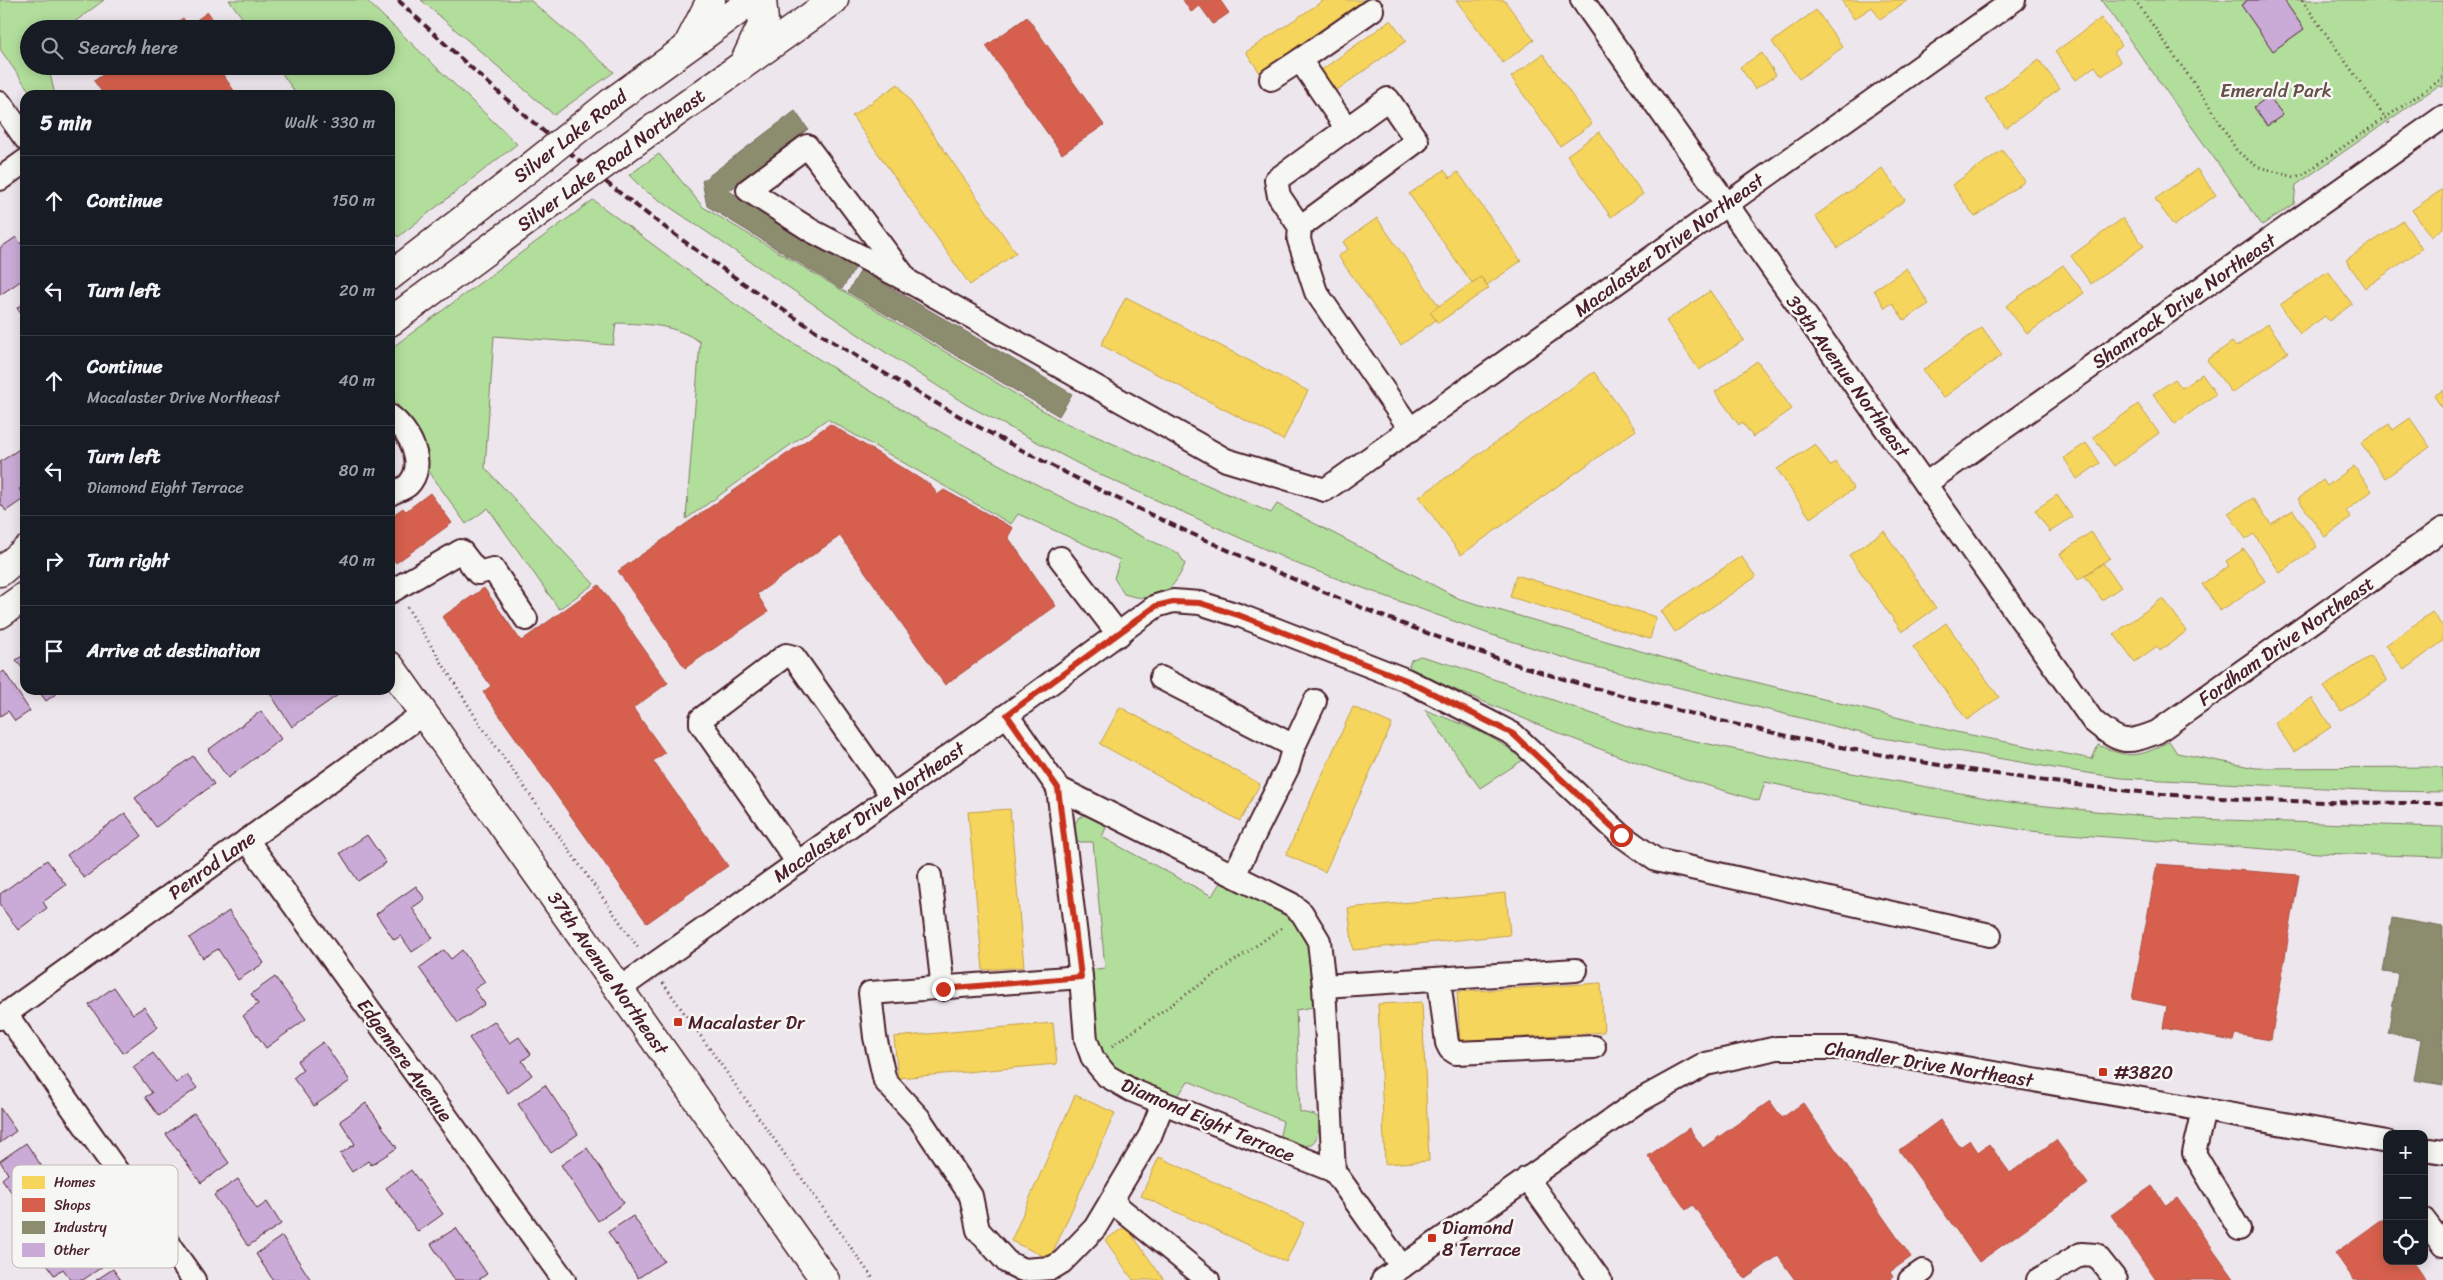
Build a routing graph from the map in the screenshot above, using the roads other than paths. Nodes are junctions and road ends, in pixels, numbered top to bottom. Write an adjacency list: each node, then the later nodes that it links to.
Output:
1 (711, 0): 8 (main road)
2 (754, 0): 8 (main road, Silver Lake Road)
3 (762, 0): 10 (main road)
4 (834, 0): 10 (main road, Silver Lake Road Northeast)
5 (1582, 0): 18 (street, 39th Avenue Northeast)
6 (2014, 0): 18 (street, Macalaster Drive Northeast)
7 (1372, 10): 9 (street)
8 (688, 47): 20 (main road, Silver Lake Road, bridge)
9 (1300, 60): 11 (street); 14 (street)
10 (743, 65): 22 (main road, Silver Lake Road Northeast, bridge)
11 (1271, 79)
12 (0, 103): 15 (street)
13 (2443, 117): 25 (street, Shamrock Drive Northeast)
14 (1347, 129): 19 (street); 19 (street)
15 (20, 131)
16 (20, 165): 17 (street)
17 (0, 179)
18 (1725, 204): 24 (street, Macalaster Drive Northeast); 25 (street, 39th Avenue Northeast)
19 (1300, 227): 24 (street)
20 (395, 272)
21 (908, 282): 21 (street); 24 (street, Macalaster Drive Northeast)
22 (395, 318)
23 (395, 419): 26 (street)
24 (1411, 430)
25 (1925, 484): 41 (street, 39th Avenue Northeast)
26 (395, 492)
27 (2443, 529): 41 (street, Fordham Drive Northeast)
28 (20, 556): 30 (main road)
29 (1060, 558): 35 (street)
30 (0, 572)
31 (395, 589): 34 (street)
32 (20, 600): 33 (main road)
33 (0, 614)
34 (526, 620)
35 (1119, 635): 40 (street, Macalaster Drive Northeast); 49 (street, Macalaster Drive Northeast)
36 (395, 673): 39 (main road, 37th Avenue Northeast)
37 (1161, 678): 42 (street)
38 (1315, 701): 42 (street)
39 (424, 714): 45 (street, Penrod Lane); 54 (main road, 37th Avenue Northeast)
40 (1007, 715): 43 (street, Diamond Eight Terrace); 44 (street, Macalaster Drive Northeast)
41 (2123, 741)
42 (1294, 746): 47 (street)
43 (1058, 788): 47 (street, Diamond Eight Terrace); 51 (street, Diamond Eight Terrace)
44 (892, 796): 46 (street, Macalaster Drive Northeast); 46 (street)
45 (247, 840): 56 (street, Penrod Lane); 73 (street, Edgemere Avenue)
46 (798, 862): 54 (street, Macalaster Drive Northeast)
47 (1234, 875): 53 (street, Diamond Eight Terrace)
48 (930, 876): 55 (street)
49 (1990, 935)
50 (1576, 970): 52 (street)
51 (1081, 977): 55 (street); 58 (street, Diamond Eight Terrace)
52 (1439, 979): 53 (street); 57 (street)
53 (1324, 986): 64 (street, Diamond Eight Terrace)
54 (619, 989): 74 (main road, 37th Avenue Northeast)
55 (943, 989): 66 (street)
56 (3, 1016): 63 (street)
57 (1594, 1048)
58 (1162, 1103): 64 (street, Diamond Eight Terrace); 66 (street)
59 (2204, 1110): 60 (street, Chandler Drive Northeast); 65 (street, Chandler Drive Northeast); 68 (street)
60 (2383, 1141)
61 (2428, 1150): 62 (street)
62 (2443, 1152)
63 (111, 1165)
64 (1334, 1171): 71 (street)
65 (1527, 1178): 71 (street, Chandler Drive Northeast); 77 (street)
66 (1111, 1201): 75 (street)
67 (2428, 1225): 69 (street)
68 (2239, 1229)
69 (2443, 1245)
70 (178, 1258): 72 (street)
71 (1402, 1267): 76 (street, Chandler Drive Northeast)
72 (194, 1280)
73 (564, 1280)
74 (826, 1280)
75 (1208, 1280)
76 (1383, 1280)
77 (1600, 1280)
78 (2038, 1280): 79 (street)
79 (2116, 1280)

